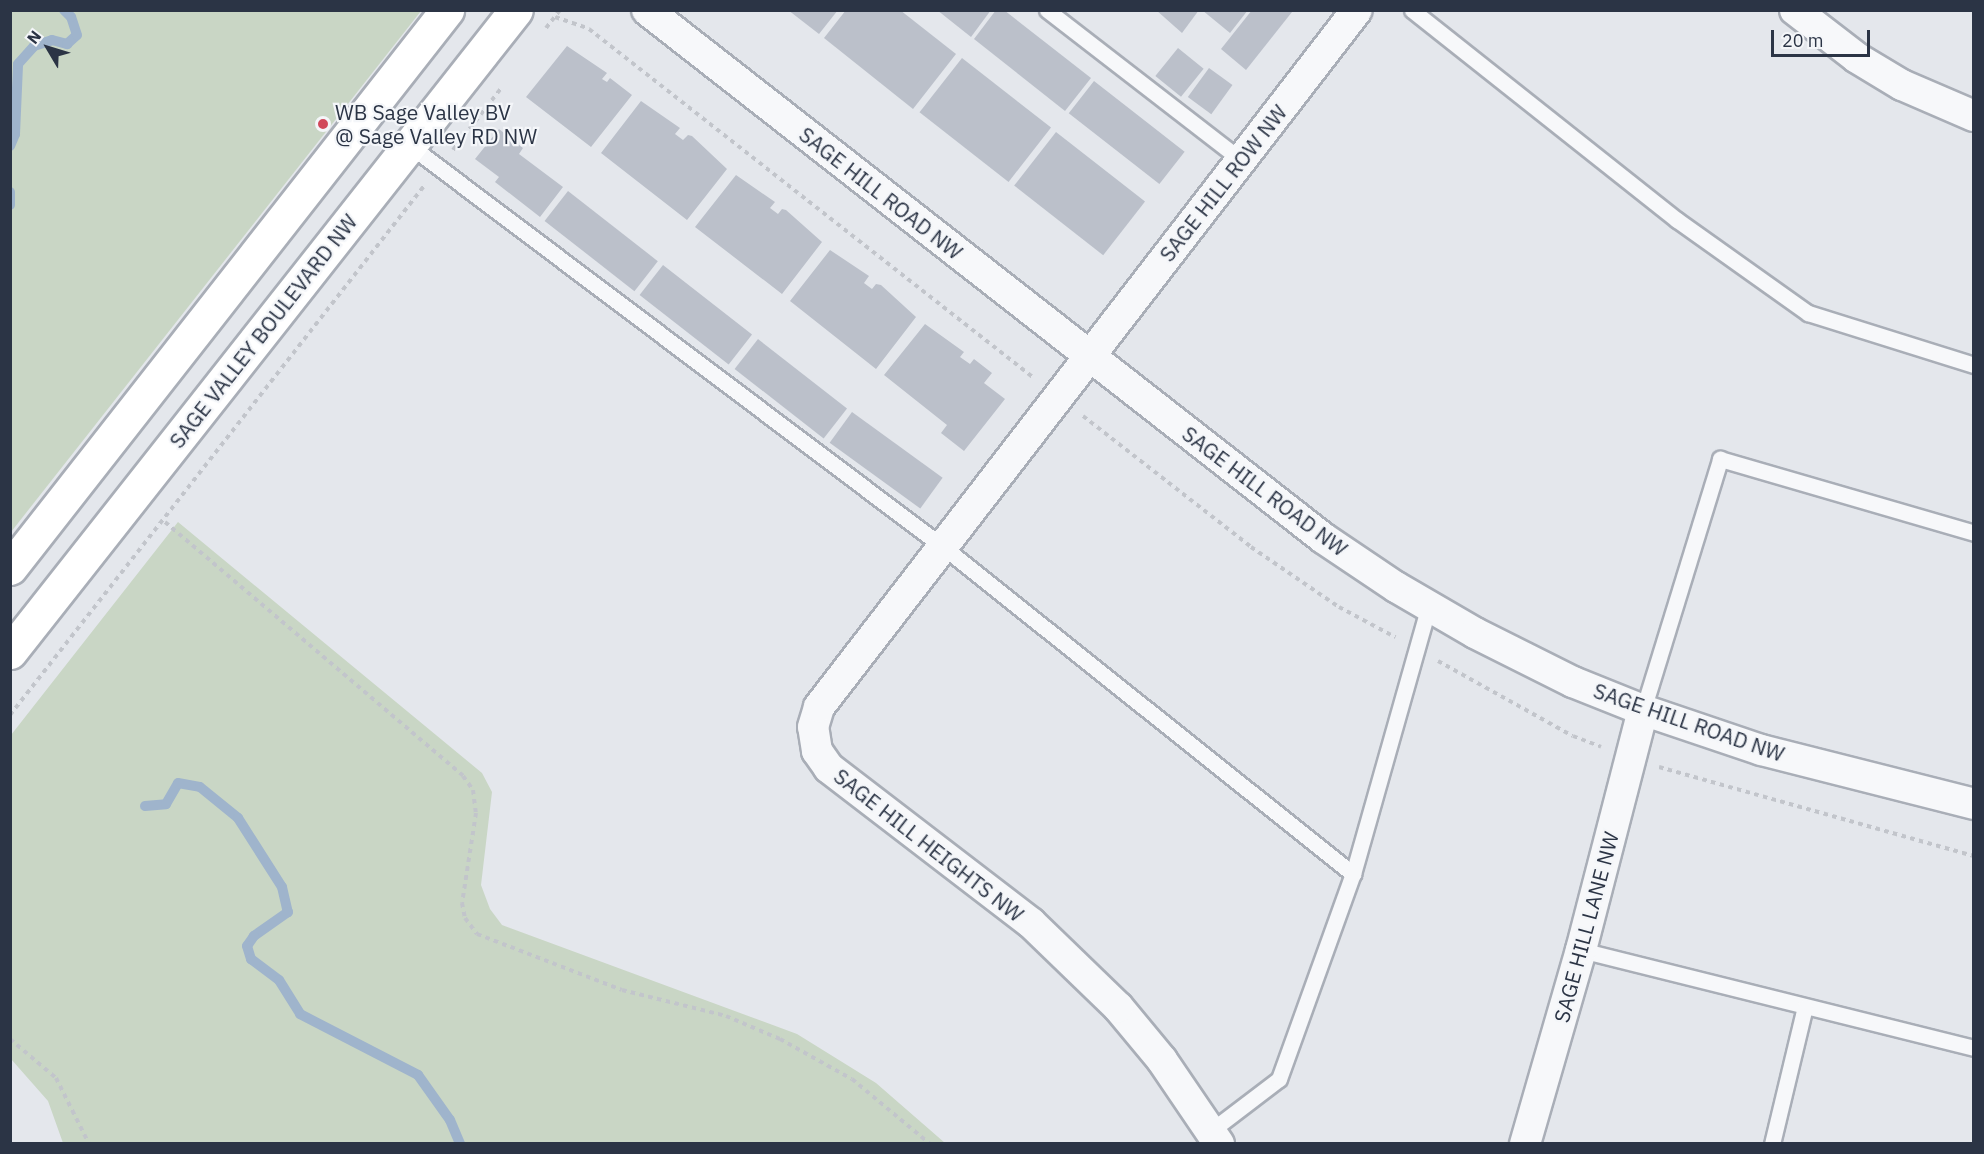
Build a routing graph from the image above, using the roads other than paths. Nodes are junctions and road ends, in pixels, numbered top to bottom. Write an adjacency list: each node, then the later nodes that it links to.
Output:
1 (447, 10): 15 (street)
2 (516, 10): 9 (street, SAGE VALLEY BOULEVARD NW)
3 (647, 10): 11 (street, SAGE HILL ROAD NW)
4 (1047, 10): 10 (lane)
5 (1357, 10): 10 (street, SAGE HILL ROW NW)
6 (1412, 10): 12 (lane)
7 (1795, 10): 8 (street)
8 (1974, 116)
9 (410, 145): 14 (lane); 17 (street, SAGE VALLEY BOULEVARD NW)
10 (1241, 159): 11 (street, SAGE HILL ROW NW)
11 (1088, 355): 14 (street, SAGE HILL HEIGHTS NW); 16 (street, SAGE HILL ROAD NW)
12 (1974, 365)
13 (1974, 533): 18 (lane)
14 (942, 546): 20 (lane); 24 (street, SAGE HILL HEIGHTS NW)
15 (10, 568)
16 (1429, 606): 18 (street, SAGE HILL ROAD NW); 20 (lane)
17 (10, 652)
18 (1643, 710): 19 (street, SAGE HILL ROAD NW); 21 (street, SAGE HILL LANE NW)
19 (1974, 804)
20 (1353, 874): 24 (lane)
21 (1581, 950): 22 (lane); 25 (street, SAGE HILL LANE NW)
22 (1805, 1007): 23 (lane); 26 (lane)
23 (1974, 1048)
24 (1215, 1137)
25 (1525, 1143)
26 (1772, 1143)

